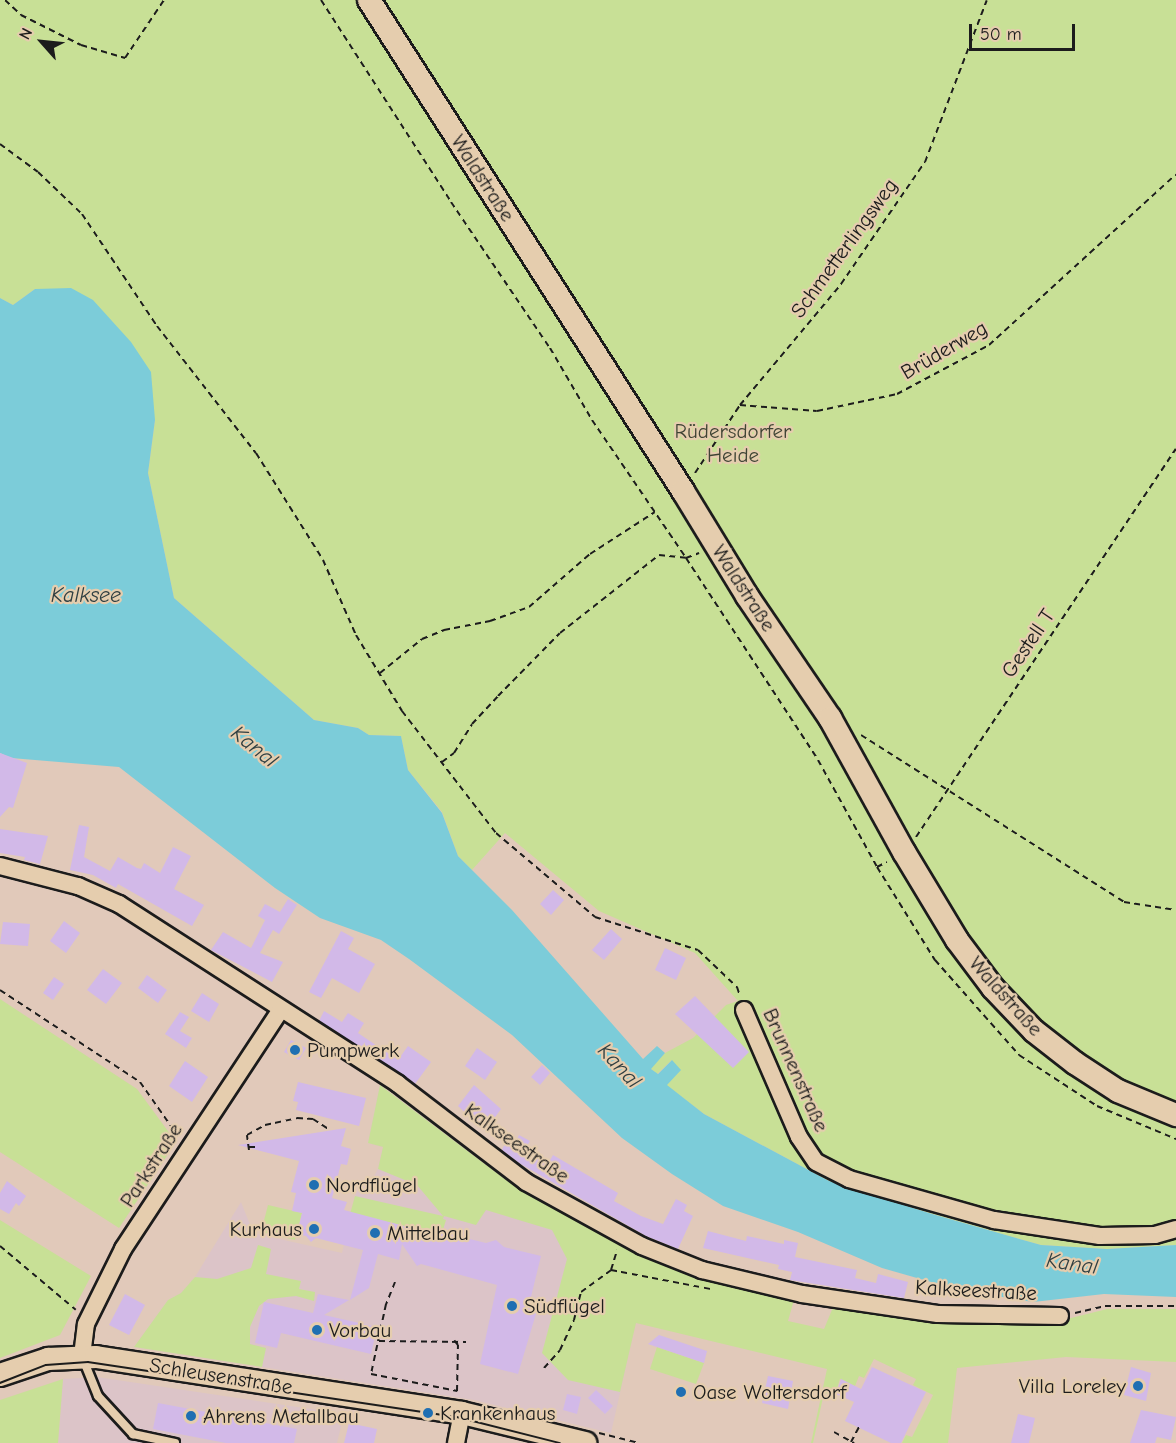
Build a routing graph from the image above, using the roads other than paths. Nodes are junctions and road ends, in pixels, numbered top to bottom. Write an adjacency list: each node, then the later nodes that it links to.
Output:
1 (369, 0): 5 (street, Waldstraße)
2 (0, 867): 3 (street, Kalkseestraße)
3 (282, 1009): 7 (street, Kalkseestraße); 8 (street, Parkstraße)
4 (744, 1010): 6 (street, Brunnenstraße)
5 (1176, 1115)
6 (1176, 1229)
7 (1060, 1316)
8 (82, 1356): 9 (street, Schleusenstraße); 10 (street, Schleusenstraße); 11 (lane)
9 (0, 1375)
10 (462, 1413): 13 (street); 14 (street, Schleusenstraße)
11 (132, 1439): 12 (lane)
12 (175, 1443)
13 (456, 1443)
14 (585, 1443)

